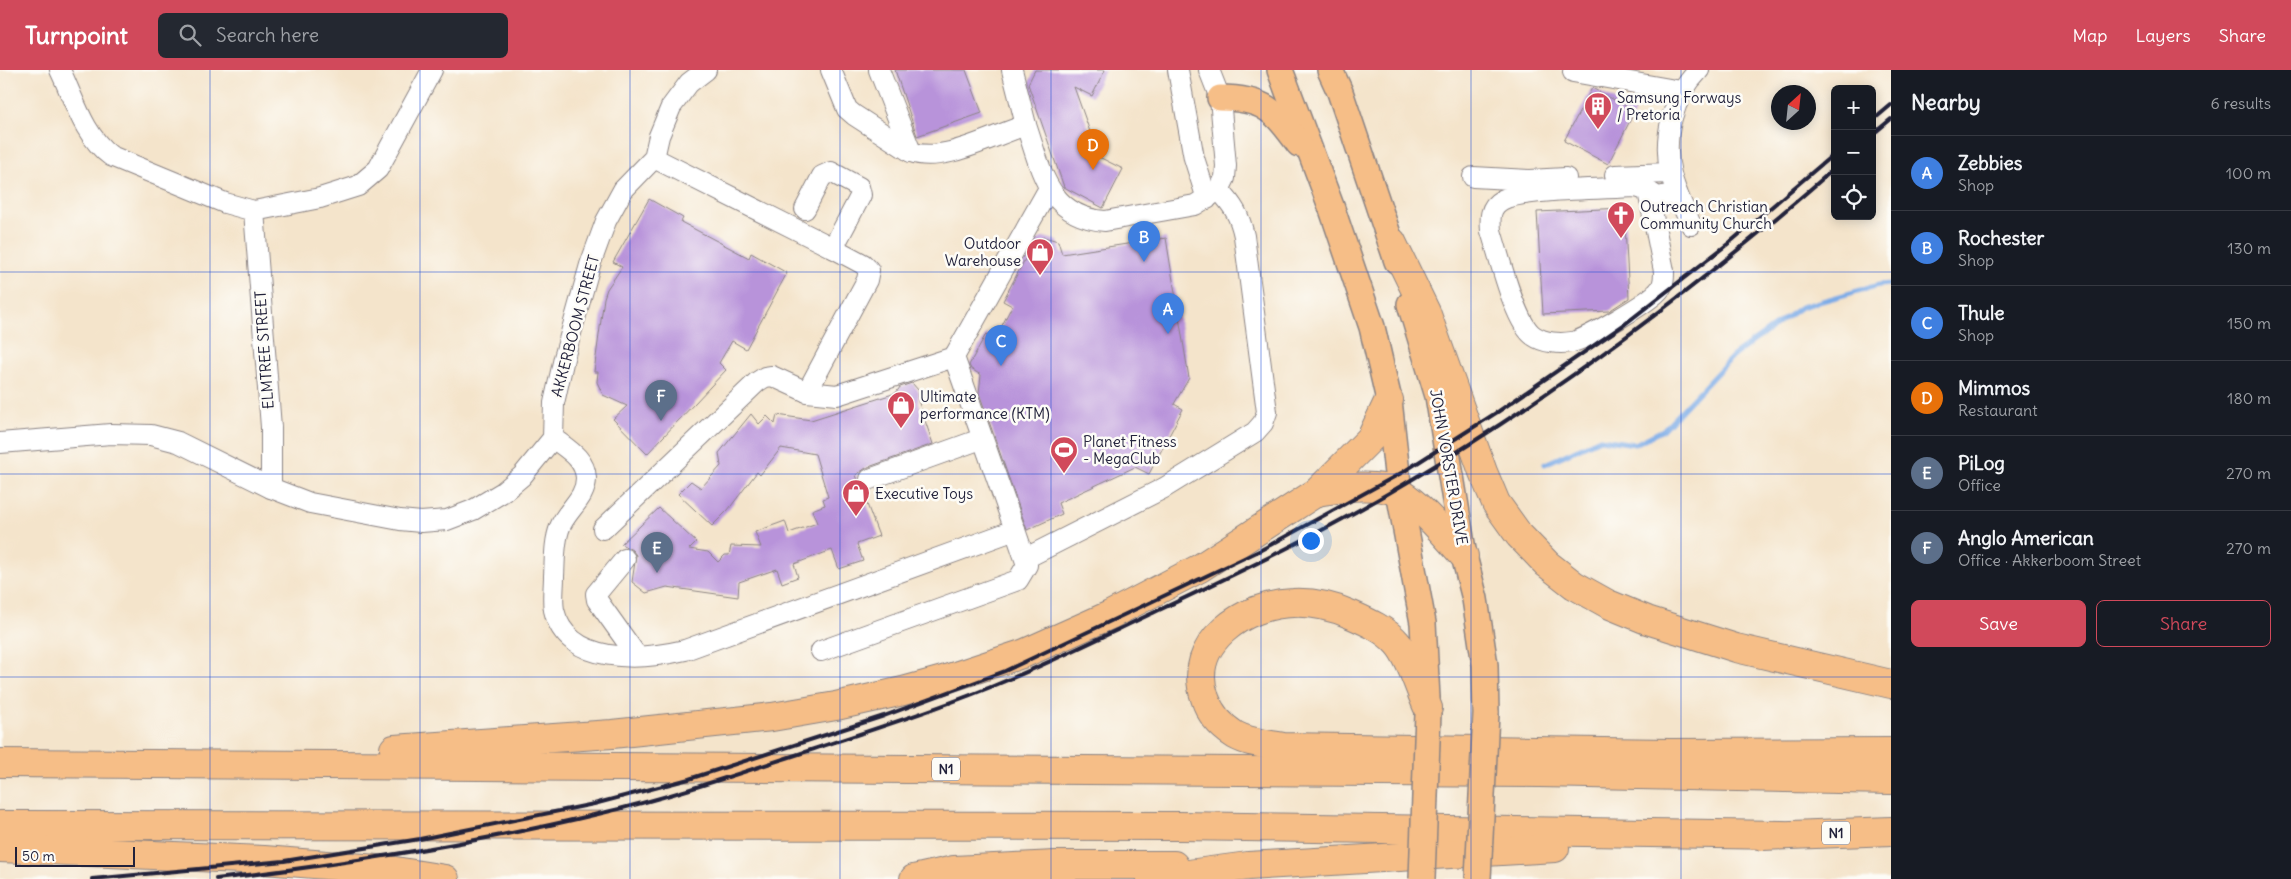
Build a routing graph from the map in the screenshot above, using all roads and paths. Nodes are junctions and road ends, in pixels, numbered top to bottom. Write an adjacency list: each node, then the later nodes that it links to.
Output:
1 (60, 70): 26 (street)
2 (432, 70): 26 (street)
3 (706, 70): 17 (street, AKKERBOOM STREET)
4 (831, 70): 16 (street)
5 (879, 70): 16 (street)
6 (1012, 70): 15 (street)
7 (1178, 70): 24 (street)
8 (1210, 70): 14 (street)
9 (1280, 70): 18 (main road)
10 (1330, 70): 28 (main road, JOHN VORSTER DRIVE)
11 (1699, 70): 13 (street)
12 (1573, 72): 13 (street)
13 (1682, 91): 19 (street)
14 (1220, 98): 18 (main road); 24 (street)
15 (1026, 125): 16 (street); 21 (street)
16 (911, 152)
17 (654, 158): 29 (street); 33 (street, AKKERBOOM STREET)
18 (1313, 161): 32 (main road)
19 (1670, 173): 20 (street); 23 (street)
20 (1473, 177)
21 (1048, 190): 24 (street); 30 (street)
22 (1648, 191): 22 (street); 23 (street)
23 (1677, 193): 27 (street)
24 (1213, 194): 43 (street)
25 (804, 208): 29 (street)
26 (254, 212): 37 (street, ELMTREE STREET)
27 (1691, 225)
28 (1392, 242): 42 (main road, JOHN VORSTER DRIVE); 47 (highway)
29 (833, 248): 31 (street)
30 (954, 357): 31 (street); 34 (street)
31 (807, 392): 40 (street)
32 (1388, 400): 38 (highway); 39 (main road)
33 (553, 438): 37 (street); 46 (street)
34 (981, 439): 36 (street); 41 (street)
35 (0, 443): 37 (street)
36 (870, 479)
37 (271, 488)
38 (1316, 492): 39 (highway); 50 (highway)
39 (1399, 492): 42 (highway); 48 (main road)
40 (603, 529)
41 (1015, 530): 43 (street); 46 (street)
42 (1464, 556): 61 (main road, JOHN VORSTER DRIVE, bridge)
43 (1026, 558): 45 (street)
44 (625, 560): 46 (street)
45 (821, 651)
46 (637, 656)
47 (1891, 684)
48 (1428, 711): 49 (highway); 60 (main road, bridge)
49 (1891, 752)
50 (0, 762): 51 (highway, N1)
51 (1891, 780)
52 (0, 825): 54 (highway, N1)
53 (1891, 831): 54 (highway, N1)
54 (1782, 835): 56 (highway)
55 (0, 848): 57 (highway)
56 (1248, 866): 58 (highway); 59 (highway)
57 (445, 879)
58 (914, 879)
59 (1151, 879)
60 (1422, 879)
61 (1478, 879)

